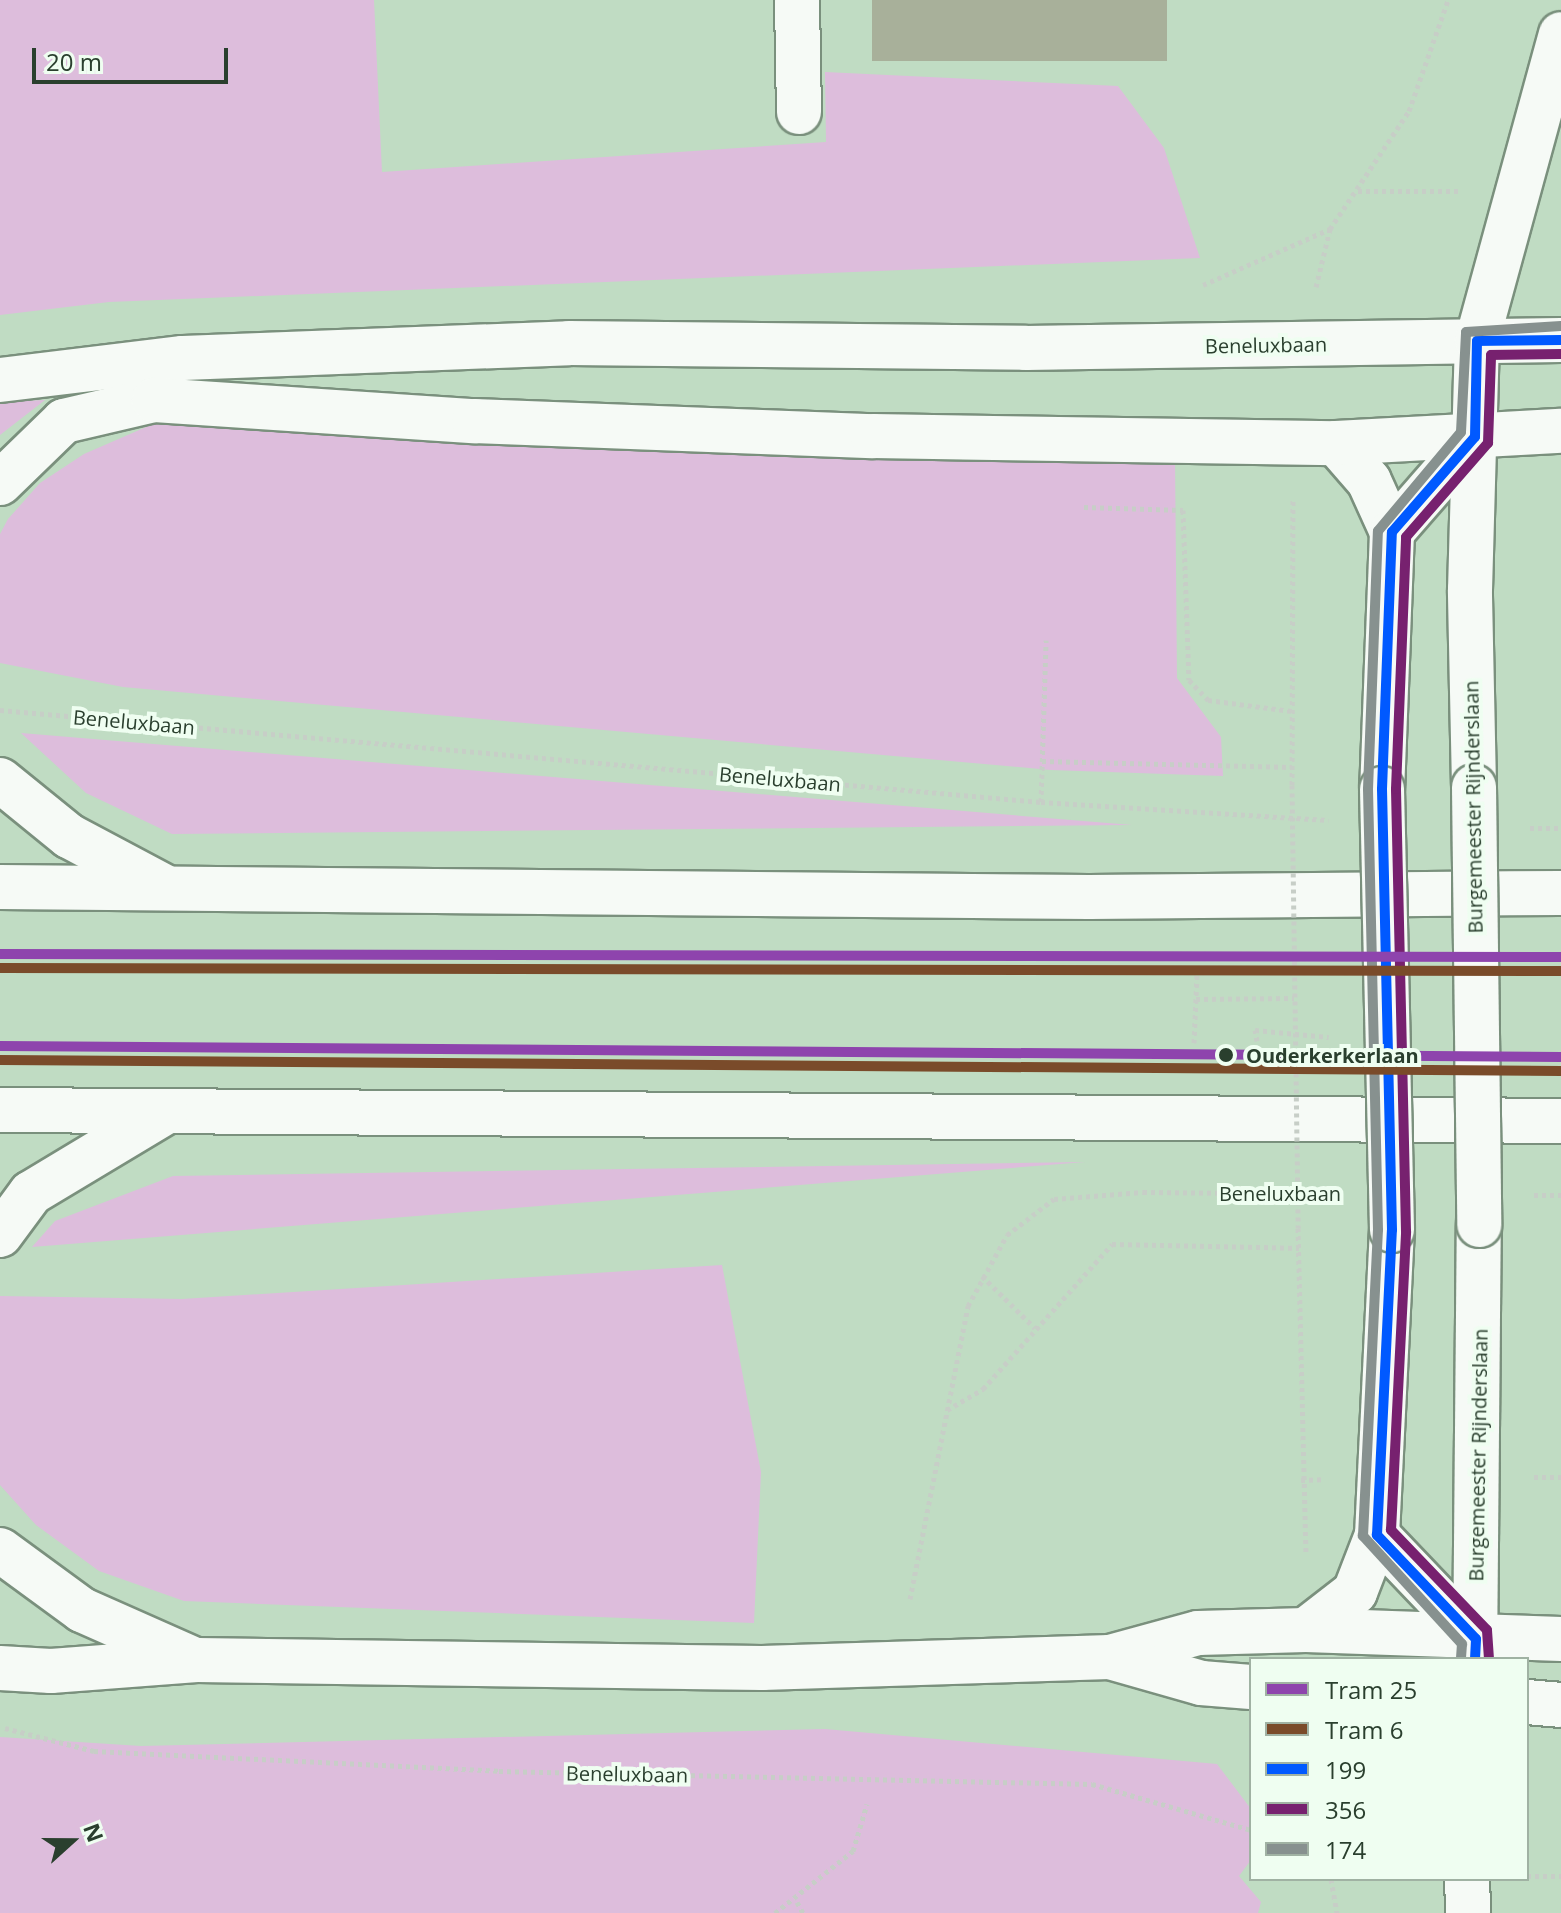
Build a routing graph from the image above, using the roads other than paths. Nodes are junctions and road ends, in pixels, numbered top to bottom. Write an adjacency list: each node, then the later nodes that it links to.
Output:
1 (797, 0): 3 (main road)
2 (1561, 34): 5 (main road, Burgemeester Rijnderslaan)
3 (799, 112)
4 (1561, 340): 5 (main road, Beneluxbaan)
5 (1477, 341): 6 (main road, Beneluxbaan); 8 (main road, Burgemeester Rijnderslaan)
6 (0, 380)
7 (1561, 431): 8 (main road)
8 (1475, 437): 9 (main road); 11 (main road); 24 (main road, Burgemeester Rijnderslaan, bridge)
9 (1336, 443): 10 (main road); 11 (main road)
10 (0, 483)
11 (1392, 532): 20 (main road, bridge)
12 (0, 780): 14 (main road)
13 (0, 887): 14 (main road)
14 (169, 889): 15 (main road)
15 (1561, 893)
16 (0, 1110): 17 (main road)
17 (167, 1111): 18 (main road); 19 (main road)
18 (1561, 1121)
19 (0, 1235)
20 (1377, 1535): 22 (main road); 24 (main road)
21 (0, 1550): 26 (main road)
22 (1306, 1630): 24 (main road); 25 (main road)
23 (1561, 1639): 24 (main road)
24 (1476, 1649)
25 (1110, 1657): 26 (main road); 28 (main road)
26 (197, 1660): 27 (main road)
27 (0, 1668)
28 (1249, 1687)
29 (1529, 1702): 30 (main road)
30 (1561, 1705)
31 (1467, 1881): 32 (main road)
32 (1468, 1913)

